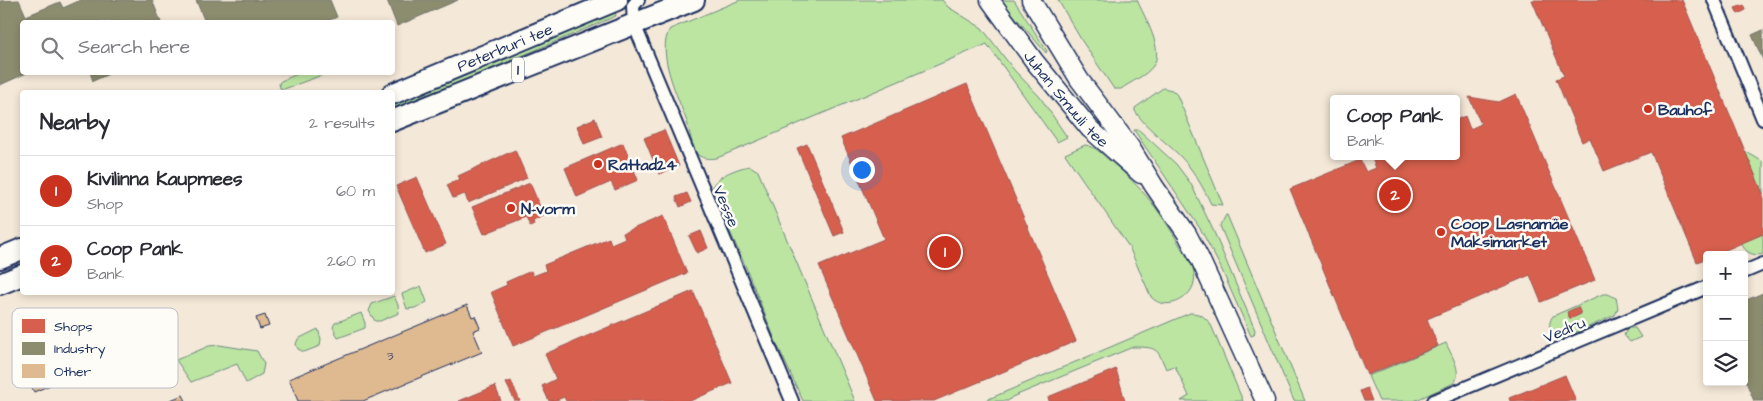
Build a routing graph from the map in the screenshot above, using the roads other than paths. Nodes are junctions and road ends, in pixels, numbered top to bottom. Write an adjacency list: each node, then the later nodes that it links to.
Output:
1 (617, 0): 8 (highway, Peterburi tee / 1)
2 (638, 0): 7 (street)
3 (694, 0): 7 (highway, Peterburi tee / 1)
4 (990, 0): 11 (main road, Juhan Smuuli tee)
5 (1031, 0): 11 (main road, Juhan Smuuli tee)
6 (1714, 0): 10 (street)
7 (634, 24): 9 (highway, Peterburi tee / 1); 19 (street, Vesse)
8 (395, 93)
9 (395, 119)
10 (1763, 119)
11 (1154, 186): 20 (main road, Juhan Smuuli tee)
12 (20, 250): 13 (highway)
13 (0, 258)
14 (1763, 264): 15 (street)
15 (1748, 270)
16 (20, 276): 17 (highway)
17 (0, 284)
18 (1703, 289): 21 (street, Vedru)
19 (792, 401)
20 (1265, 401)
21 (1434, 401)

